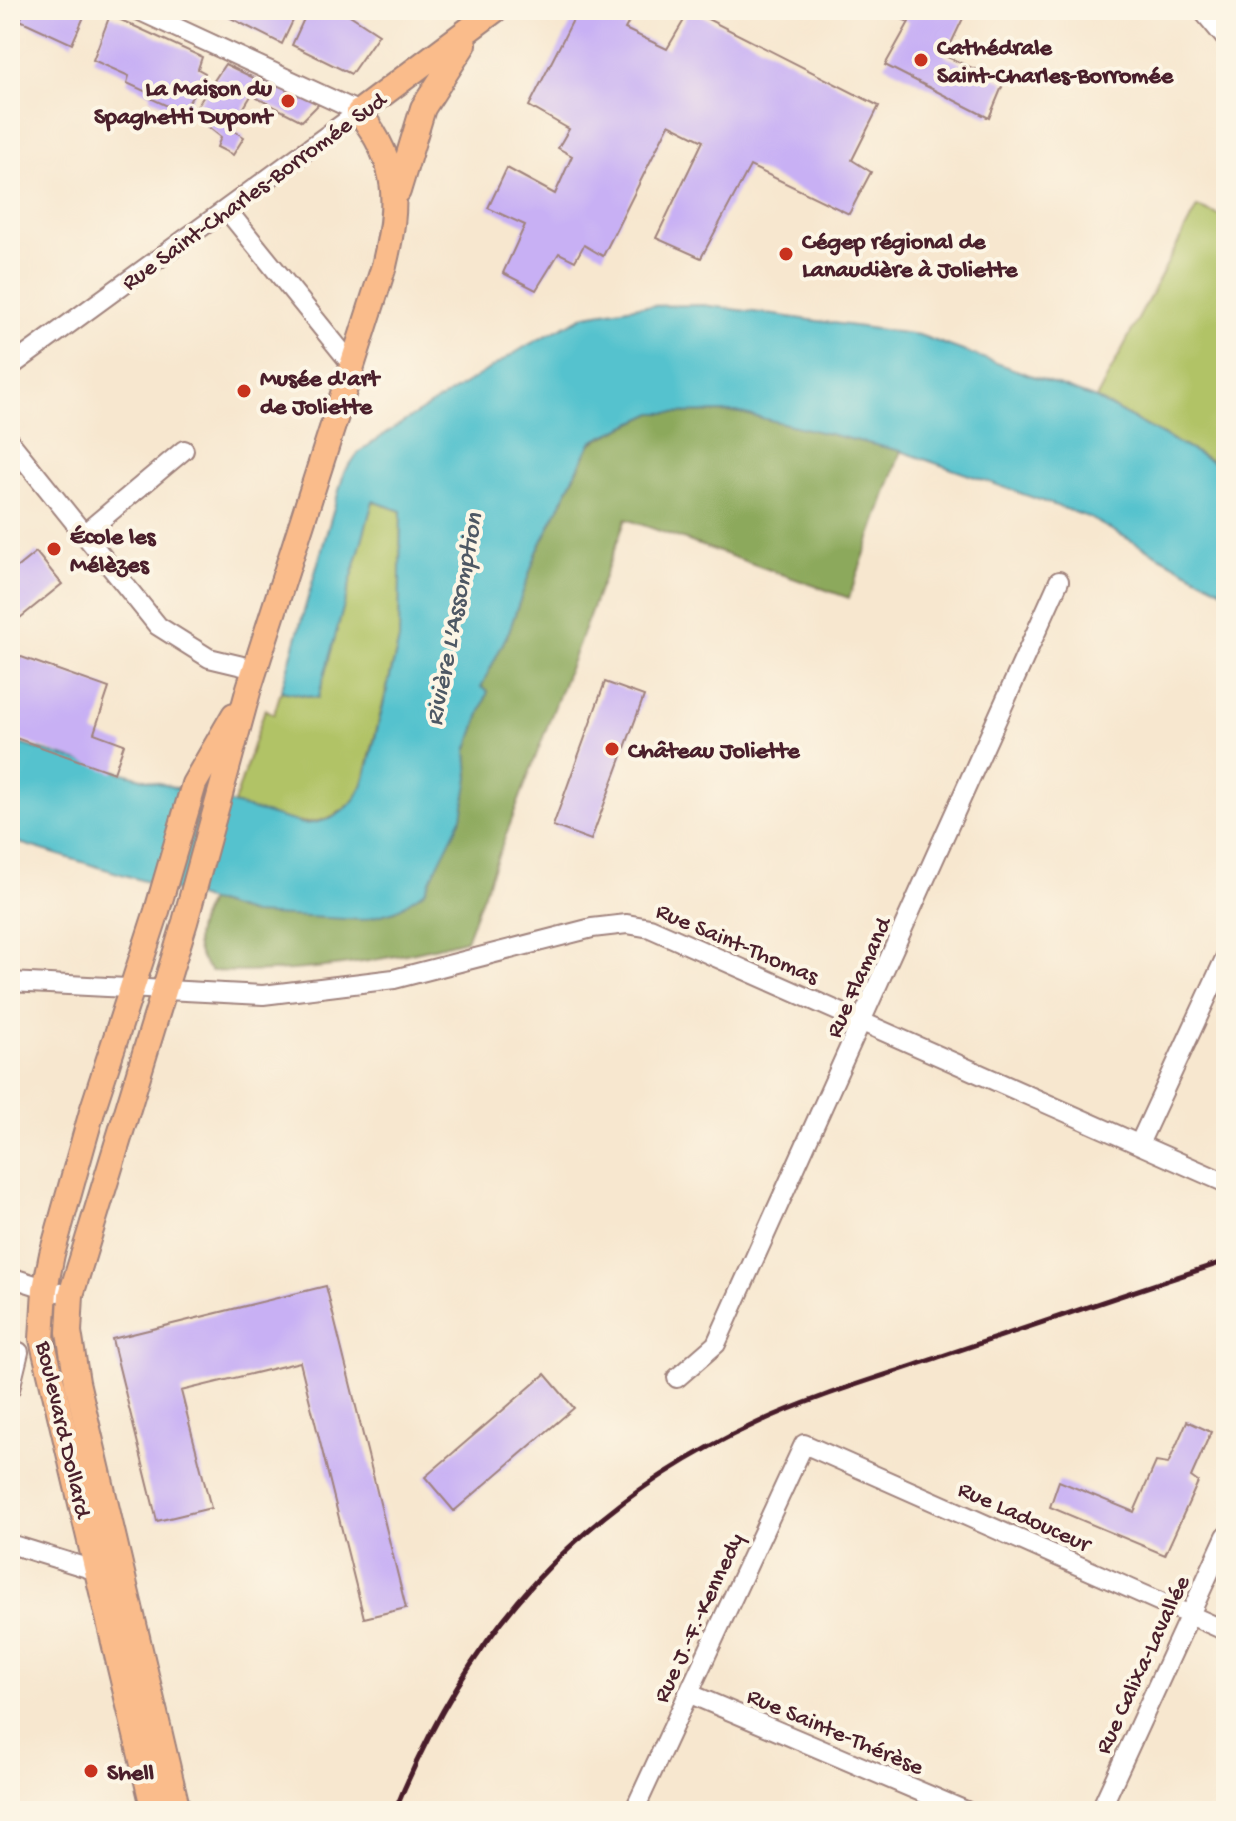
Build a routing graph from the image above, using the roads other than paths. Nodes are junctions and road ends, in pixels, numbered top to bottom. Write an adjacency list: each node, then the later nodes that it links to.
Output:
1 (138, 10): 5 (street)
2 (1202, 10): 4 (street)
3 (492, 12): 5 (main road, Rue Saint-Charles-Borromée Sud); 6 (main road)
4 (1226, 39)
5 (359, 112): 6 (main road); 7 (street, Rue Saint-Charles-Borromée Sud)
6 (396, 199): 8 (main road)
7 (227, 210): 8 (street); 9 (street, Rue Saint-Charles-Borromée Sud)
8 (353, 366): 14 (main road)
9 (10, 367)
10 (10, 442): 12 (street)
11 (184, 450): 12 (street)
12 (85, 533): 14 (street)
13 (1059, 581): 19 (street, Rue Flamand)
14 (252, 679): 17 (main road, Boulevard Dollard); 18 (main road, Boulevard Dollard)
15 (1226, 956): 20 (street)
16 (10, 982): 17 (street, Rue Saint-Thomas)
17 (131, 987): 18 (street, Rue Saint-Thomas); 23 (main road, Boulevard Dollard)
18 (164, 988): 19 (street, Rue Saint-Thomas); 24 (main road, Boulevard Dollard)
19 (864, 1022): 20 (street, Rue Saint-Thomas); 26 (street, Rue Flamand)
20 (1140, 1142): 21 (street, Rue Saint-Thomas)
21 (1226, 1183)
22 (10, 1277): 23 (street)
23 (45, 1289): 24 (street); 31 (main road, Boulevard Dollard)
24 (71, 1295): 31 (main road, Boulevard Dollard)
25 (19, 1352): 27 (street)
26 (677, 1378)
27 (10, 1389)
28 (804, 1444): 32 (street, Rue Ladouceur); 34 (street, Rue J.-F.-Kennedy)
29 (1226, 1536): 32 (street, Rue Calixa-Lavallée)
30 (10, 1544): 31 (street)
31 (109, 1569): 35 (main road, Boulevard Dollard); 36 (main road, Boulevard Dollard)
32 (1190, 1615): 33 (street, Rue Ladouceur); 39 (street, Rue Calixa-Lavallée)
33 (1226, 1631)
34 (688, 1693): 37 (street, Rue J.-F.-Kennedy); 38 (street, Rue Sainte-Thérèse)
35 (154, 1811)
36 (178, 1811)
37 (634, 1811)
38 (966, 1811)
39 (1100, 1811)

